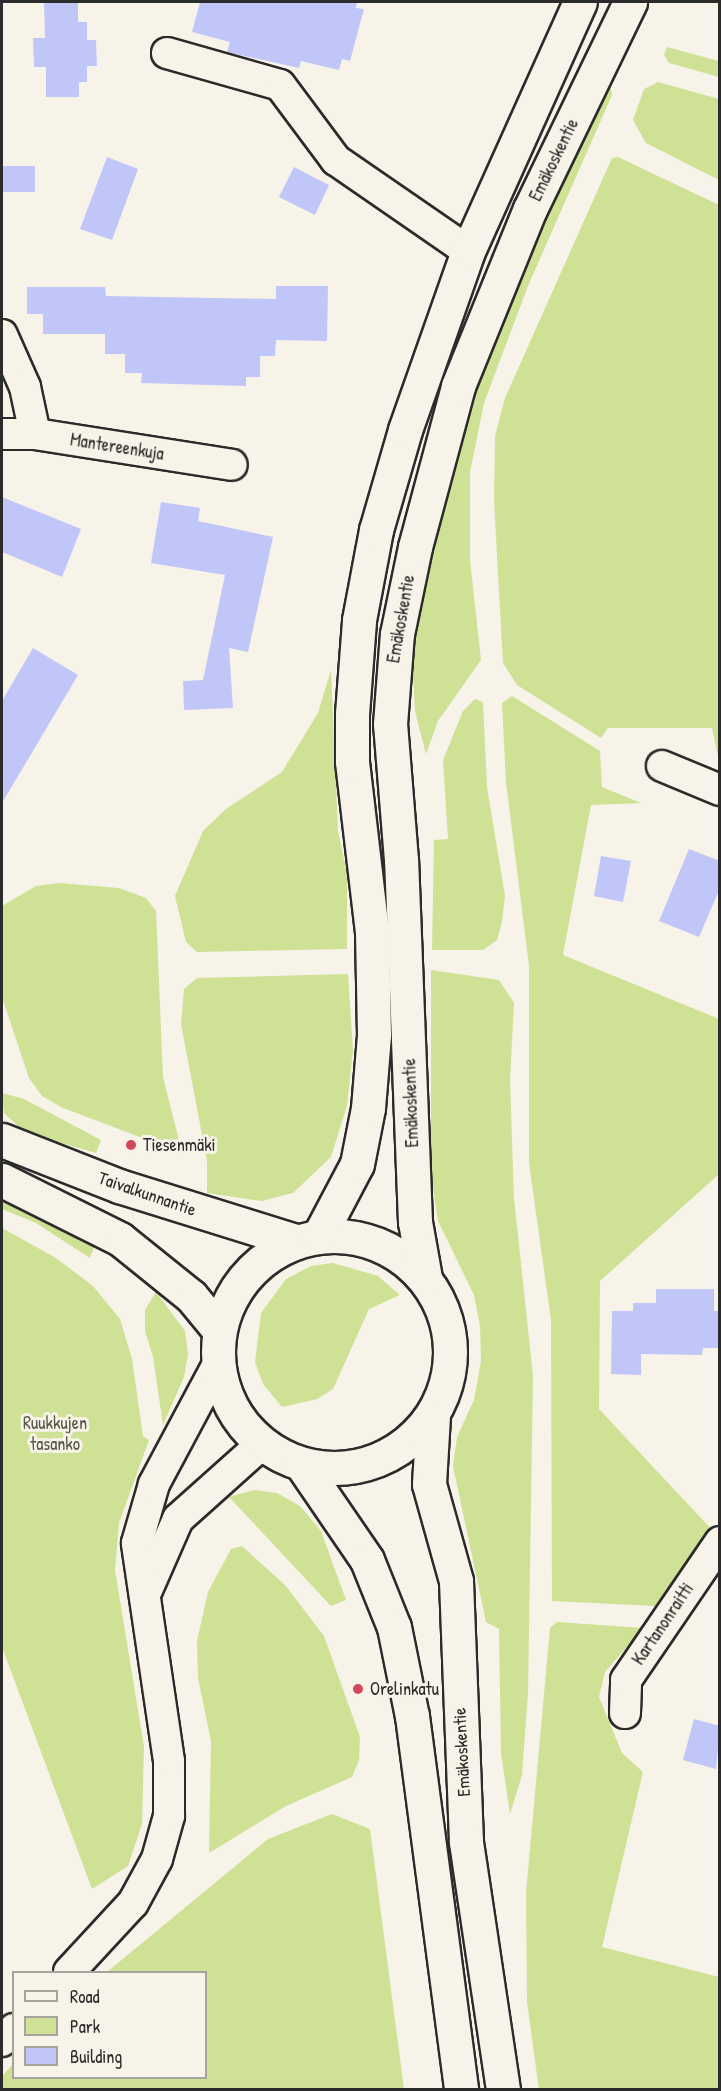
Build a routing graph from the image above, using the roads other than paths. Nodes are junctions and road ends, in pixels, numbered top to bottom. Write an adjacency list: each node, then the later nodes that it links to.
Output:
1 (580, 2): 4 (main road, Emäkoskentie)
2 (630, 2): 14 (main road, Emäkoskentie)
3 (167, 53): 4 (street)
4 (468, 251): 13 (main road, Emäkoskentie)
5 (2, 335): 7 (street)
6 (2, 434): 7 (street, Mantereenkuja)
7 (35, 434): 8 (street, Mantereenkuja)
8 (232, 465)
9 (662, 766): 10 (street)
10 (720, 789)
11 (2, 1140): 13 (main road, Taivalkunnantie)
12 (2, 1180): 15 (main road)
13 (308, 1239): 14 (main road, Taivalkunnantie); 15 (main road)
14 (424, 1278): 17 (main road)
15 (219, 1330): 16 (main road)
16 (218, 1364): 18 (main road); 21 (street)
17 (433, 1416): 19 (main road); 25 (main road, Emäkoskentie)
18 (262, 1444): 19 (main road); 21 (street)
19 (302, 1465): 24 (main road)
20 (720, 1542): 22 (street, Kartanonraitti)
21 (147, 1590): 23 (street)
22 (625, 1713)
23 (70, 1971)
24 (461, 2090)
25 (502, 2090)

